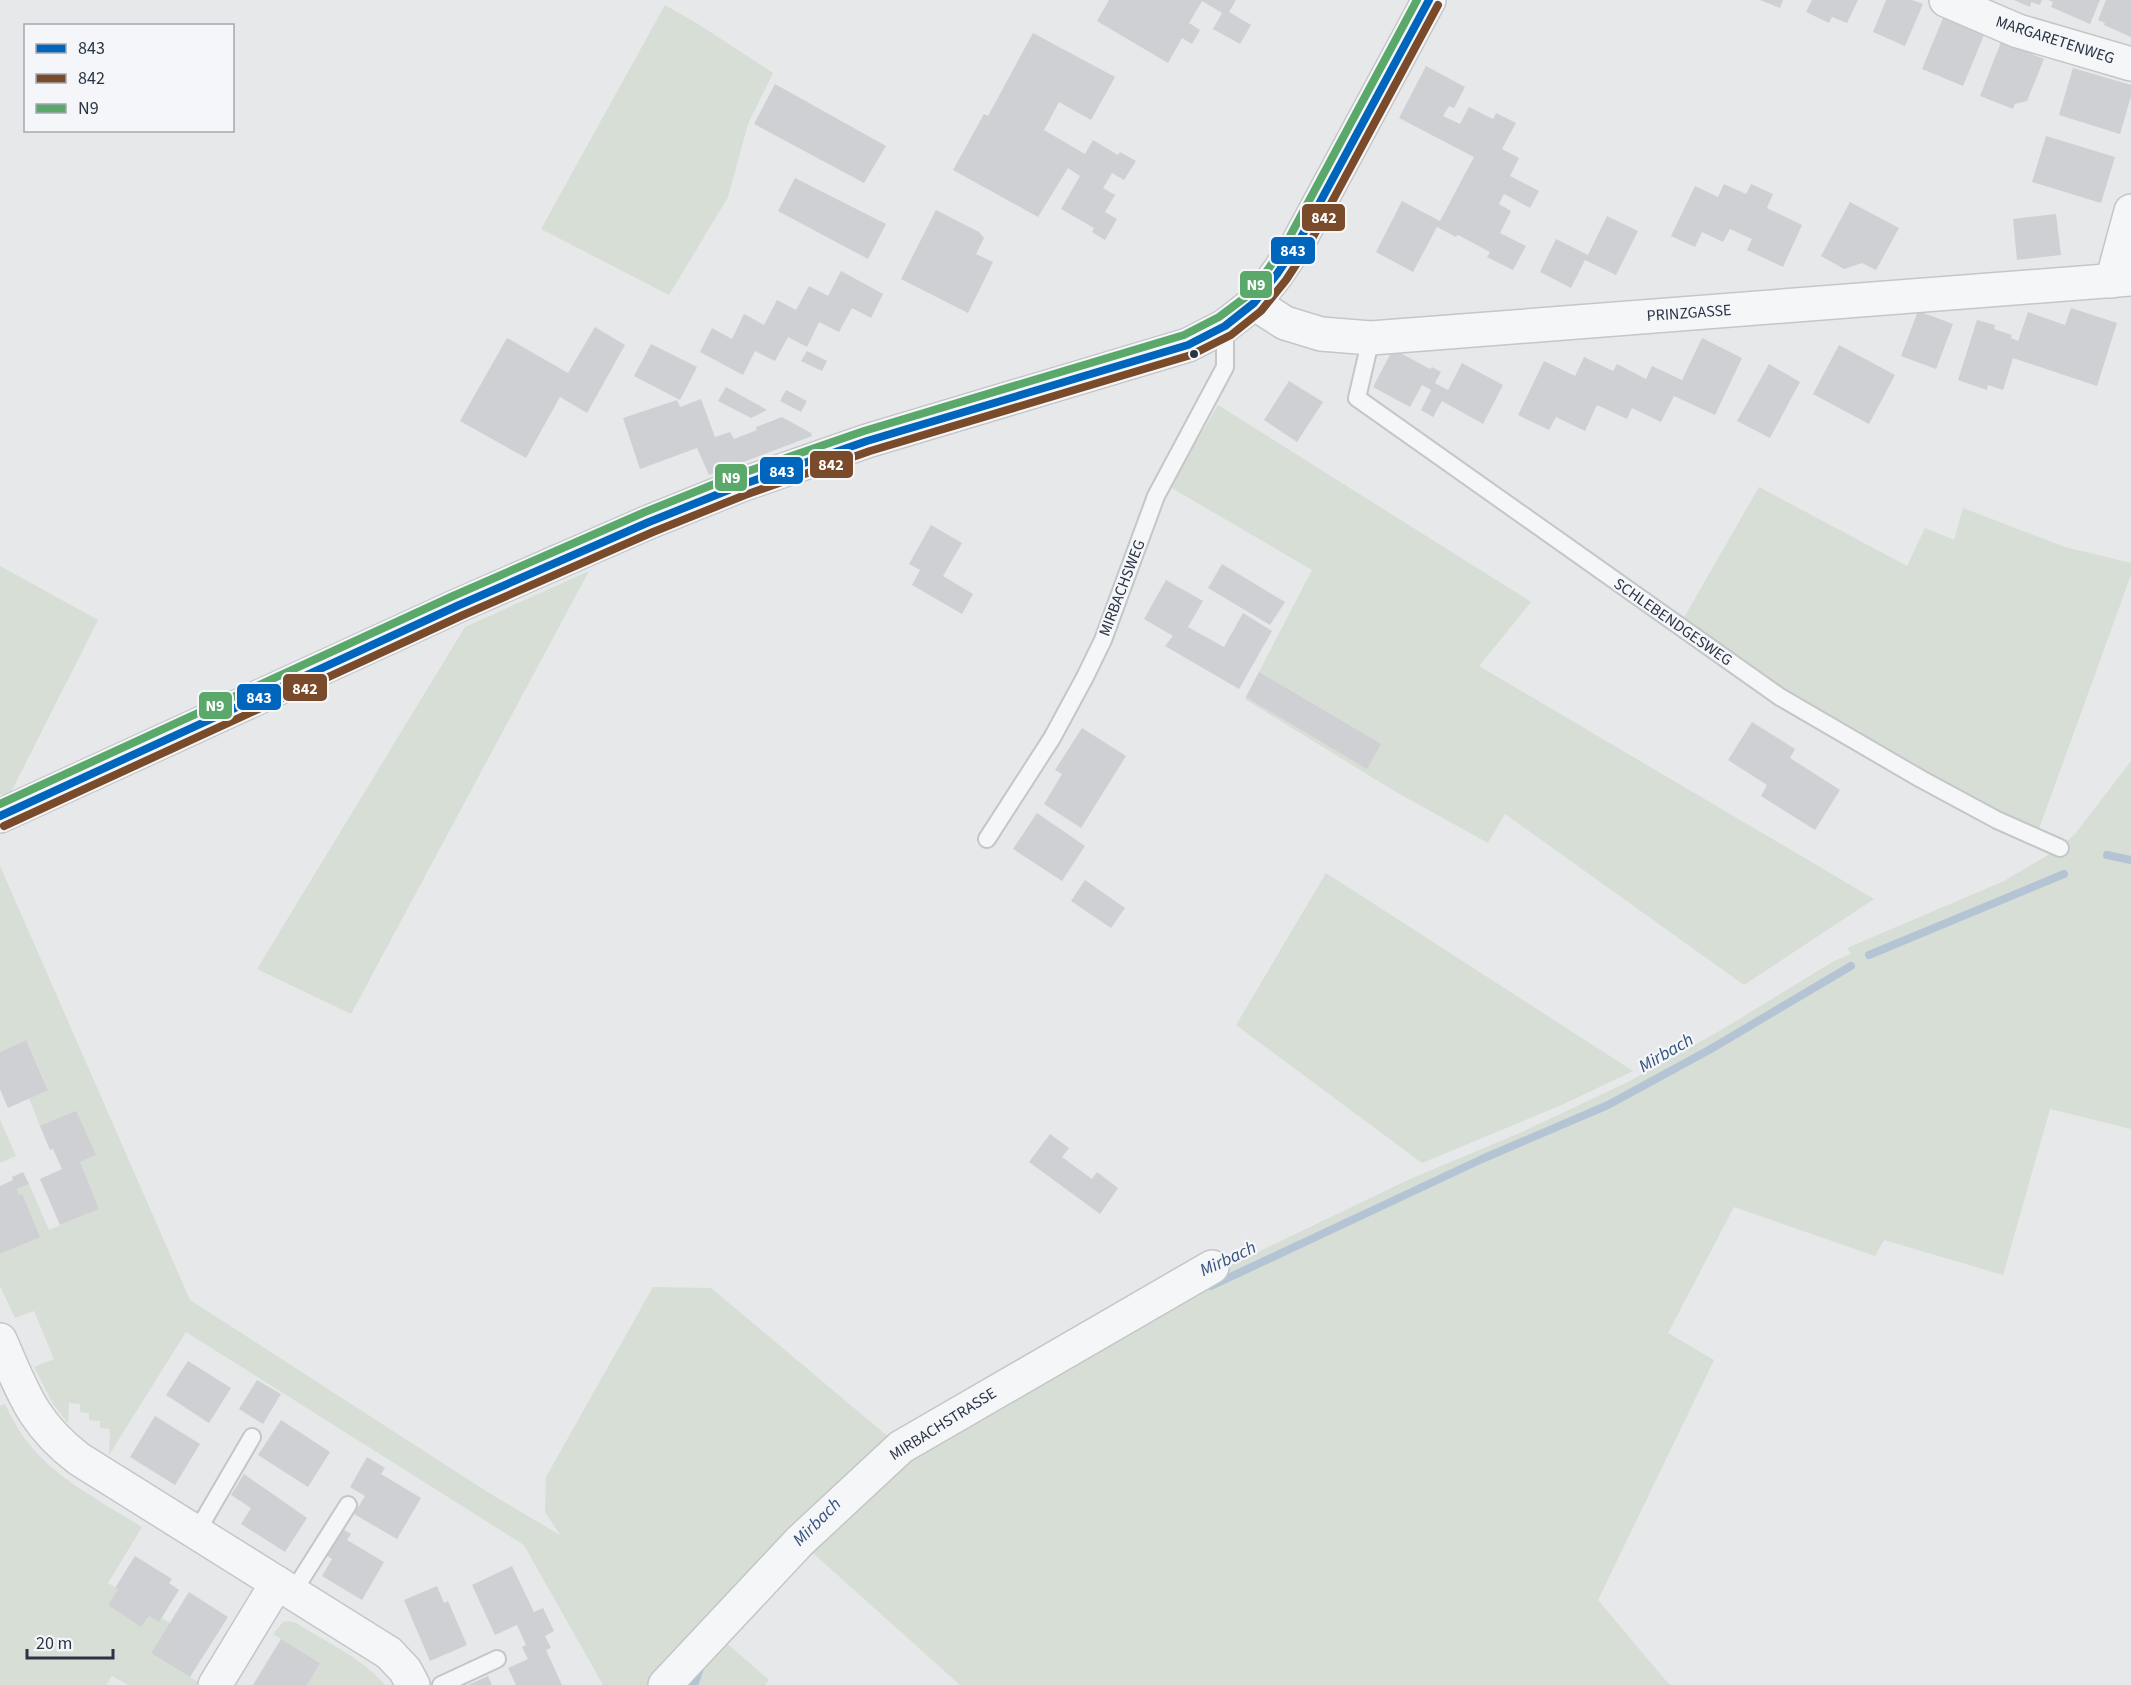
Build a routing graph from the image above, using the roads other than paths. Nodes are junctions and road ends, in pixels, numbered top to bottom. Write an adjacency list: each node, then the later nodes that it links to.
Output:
1 (1429, 0): 6 (street)
2 (1946, 0): 3 (street, MARGARETENWEG)
3 (2131, 64)
4 (2131, 211): 5 (street)
5 (2121, 280): 8 (street, PRINZGASSE)
6 (1254, 303): 7 (street); 8 (street, PRINZGASSE)
7 (1225, 326): 9 (street); 10 (lane, MIRBACHSWEG)
8 (1371, 338): 11 (lane, SCHLEBENDGESWEG)
9 (0, 816)
10 (987, 839)
11 (2060, 848)
12 (1212, 1267): 22 (street, MIRBACHSTRASSE)
13 (0, 1340): 16 (street)
14 (252, 1437): 16 (lane)
15 (348, 1505): 17 (lane)
16 (196, 1533): 17 (street)
17 (285, 1587): 19 (street); 20 (street)
18 (497, 1659): 21 (lane)
19 (215, 1685)
20 (413, 1685)
21 (441, 1685)
22 (665, 1685)

